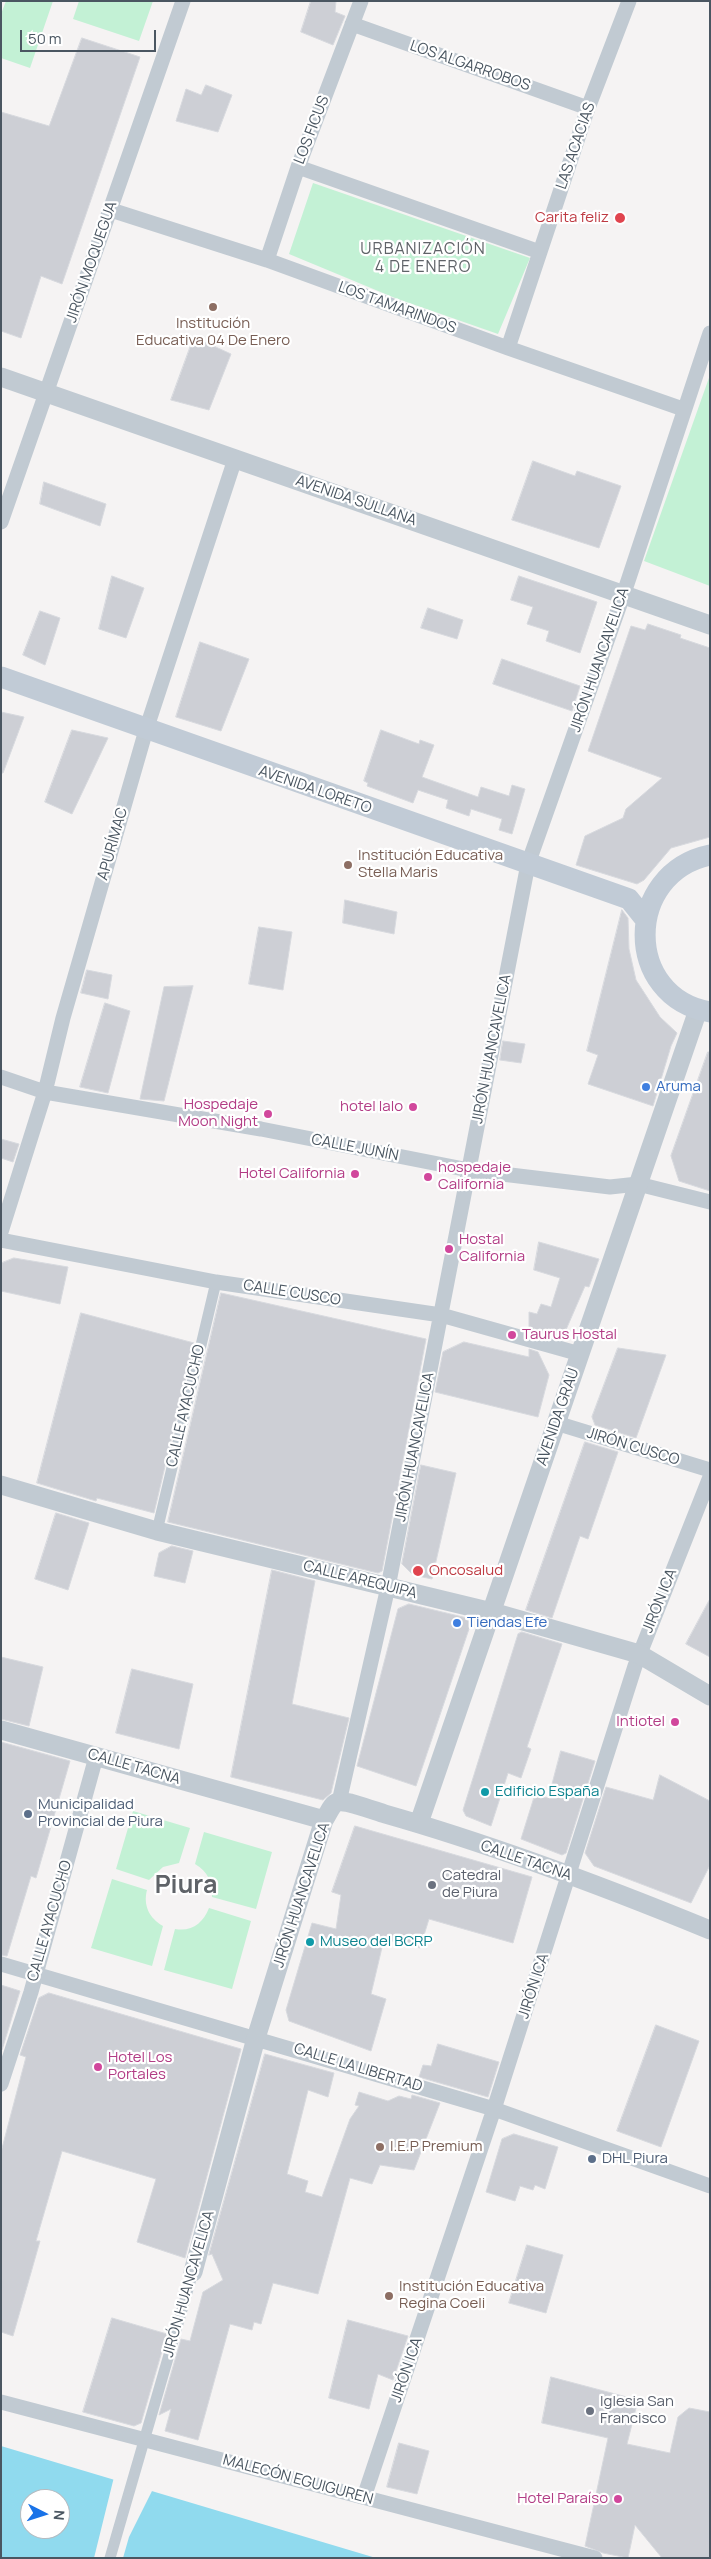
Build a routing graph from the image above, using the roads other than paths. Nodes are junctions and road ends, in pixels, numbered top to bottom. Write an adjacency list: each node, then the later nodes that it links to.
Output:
1 (183, 1): 7 (street, JIRÓN MOQUEGUA)
2 (360, 1): 4 (street, LOS FICUS)
3 (629, 1): 5 (street, LAS ACACIAS)
4 (352, 24): 5 (street, LOS ALGARROBOS); 6 (street, LOS FICUS)
5 (588, 108): 8 (street, LAS ACACIAS)
6 (298, 168): 8 (street); 9 (street, LOS FICUS)
7 (111, 210): 9 (street, LOS TAMARINDOS); 13 (street, JIRÓN MOQUEGUA)
8 (540, 252): 11 (street, LAS ACACIAS)
9 (268, 260): 11 (street, LOS TAMARINDOS)
10 (710, 333): 14 (street, JIRÓN HUANCAVELICA)
11 (508, 348): 14 (street, LOS TAMARINDOS)
12 (1, 377): 13 (street, AVENIDA SULLANA)
13 (46, 393): 15 (street, AVENIDA SULLANA); 16 (street, JIRÓN MOQUEGUA)
14 (683, 409): 17 (street, JIRÓN HUANCAVELICA)
15 (234, 459): 17 (street, AVENIDA SULLANA); 20 (street, APURÍMAC)
16 (1, 522)
17 (624, 593): 18 (street, AVENIDA SULLANA); 22 (street, JIRÓN HUANCAVELICA)
18 (710, 625)
19 (1, 677): 20 (main road, AVENIDA LORETO)
20 (146, 730): 22 (main road, AVENIDA LORETO); 28 (street, APURÍMAC)
21 (710, 855): 23 (main road)
22 (528, 864): 24 (main road, AVENIDA LORETO); 29 (street, JIRÓN HUANCAVELICA)
23 (656, 890): 24 (main road); 25 (main road)
24 (629, 899): 25 (main road)
25 (645, 920): 26 (main road)
26 (704, 1011): 30 (street, AVENIDA GRAU)
27 (1, 1077): 28 (street, CALLE JUNÍN)
28 (46, 1092): 29 (street, CALLE JUNÍN); 32 (street, APURÍMAC)
29 (469, 1170): 30 (street, CALLE JUNÍN); 35 (street, JIRÓN HUANCAVELICA)
30 (638, 1184): 31 (street, CALLE JUNÍN); 36 (street, AVENIDA GRAU)
31 (710, 1202)
32 (1, 1232)
33 (1, 1240): 34 (street, CALLE CUSCO)
34 (216, 1282): 35 (street, CALLE CUSCO); 41 (street, CALLE AYACUCHO)
35 (441, 1315): 36 (street, CALLE CUSCO); 42 (street, JIRÓN HUANCAVELICA)
36 (580, 1354): 37 (street, AVENIDA GRAU)
37 (556, 1423): 38 (street, JIRÓN CUSCO); 43 (street, AVENIDA GRAU)
38 (710, 1470)
39 (710, 1477): 44 (street, JIRÓN ICA)
40 (1, 1485): 41 (street, CALLE AREQUIPA)
41 (156, 1531): 42 (street, CALLE AREQUIPA)
42 (388, 1587): 43 (street, CALLE AREQUIPA); 48 (street, JIRÓN HUANCAVELICA)
43 (492, 1612): 44 (street, CALLE AREQUIPA); 50 (street, AVENIDA GRAU)
44 (639, 1654): 45 (street, CALLE AREQUIPA); 51 (street, JIRÓN ICA)
45 (710, 1696)
46 (1, 1730): 47 (street, CALLE TACNA)
47 (96, 1757): 49 (street, CALLE TACNA); 54 (street, CALLE AYACUCHO)
48 (339, 1802): 49 (street, JIRÓN HUANCAVELICA); 50 (street, CALLE TACNA)
49 (324, 1820): 55 (street, JIRÓN HUANCAVELICA)
50 (419, 1824): 51 (street, CALLE TACNA)
51 (569, 1876): 52 (street, CALLE TACNA); 57 (street, JIRÓN ICA)
52 (710, 1930)
53 (1, 1964): 54 (street, CALLE LA LIBERTAD)
54 (36, 1973): 55 (street, CALLE LA LIBERTAD); 56 (street, CALLE AYACUCHO)
55 (256, 2038): 57 (street, CALLE LA LIBERTAD); 59 (street, JIRÓN HUANCAVELICA)
56 (1, 2084)
57 (494, 2109): 58 (street, CALLE LA LIBERTAD); 62 (street, JIRÓN ICA)
58 (710, 2186)
59 (193, 2272): 61 (street, JIRÓN HUANCAVELICA)
60 (1, 2402): 61 (street, MALECÓN EGUIGUREN)
61 (144, 2440): 62 (street, MALECÓN EGUIGUREN); 63 (street, JIRÓN HUANCAVELICA)
62 (364, 2497): 64 (street, MALECÓN EGUIGUREN)
63 (110, 2558)
64 (595, 2558)

